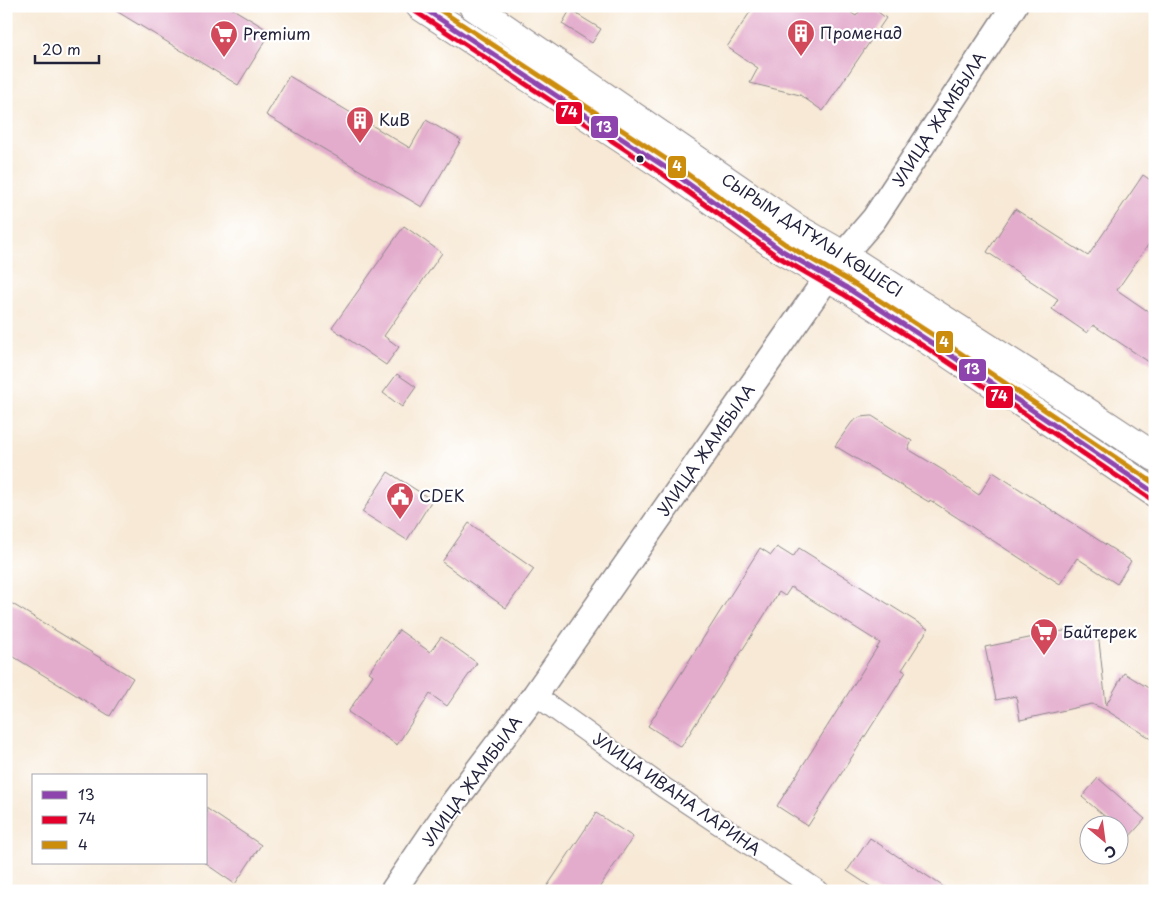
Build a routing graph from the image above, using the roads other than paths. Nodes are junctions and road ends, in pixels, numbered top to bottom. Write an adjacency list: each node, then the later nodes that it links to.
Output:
1 (420, 6): 5 (highway, СЫРЫМ ДАТҰЛЫ КӨШЕСІ)
2 (474, 6): 4 (highway, СЫРЫМ ДАТҰЛЫ КӨШЕСІ)
3 (1014, 6): 4 (street, УЛИЦА ЖАМБЫЛА)
4 (843, 255): 5 (street, УЛИЦА ЖАМБЫЛА); 6 (highway, СЫРЫМ ДАТҰЛЫ КӨШЕСІ)
5 (828, 277): 7 (highway, СЫРЫМ ДАТҰЛЫ КӨШЕСІ); 8 (street, УЛИЦА ЖАМБЫЛА)
6 (1155, 458)
7 (1155, 493)
8 (535, 695): 9 (street, УЛИЦА ЖАМБЫЛА); 10 (street, УЛИЦА ИВАНА ЛАРИНА)
9 (394, 891)
10 (819, 891)

